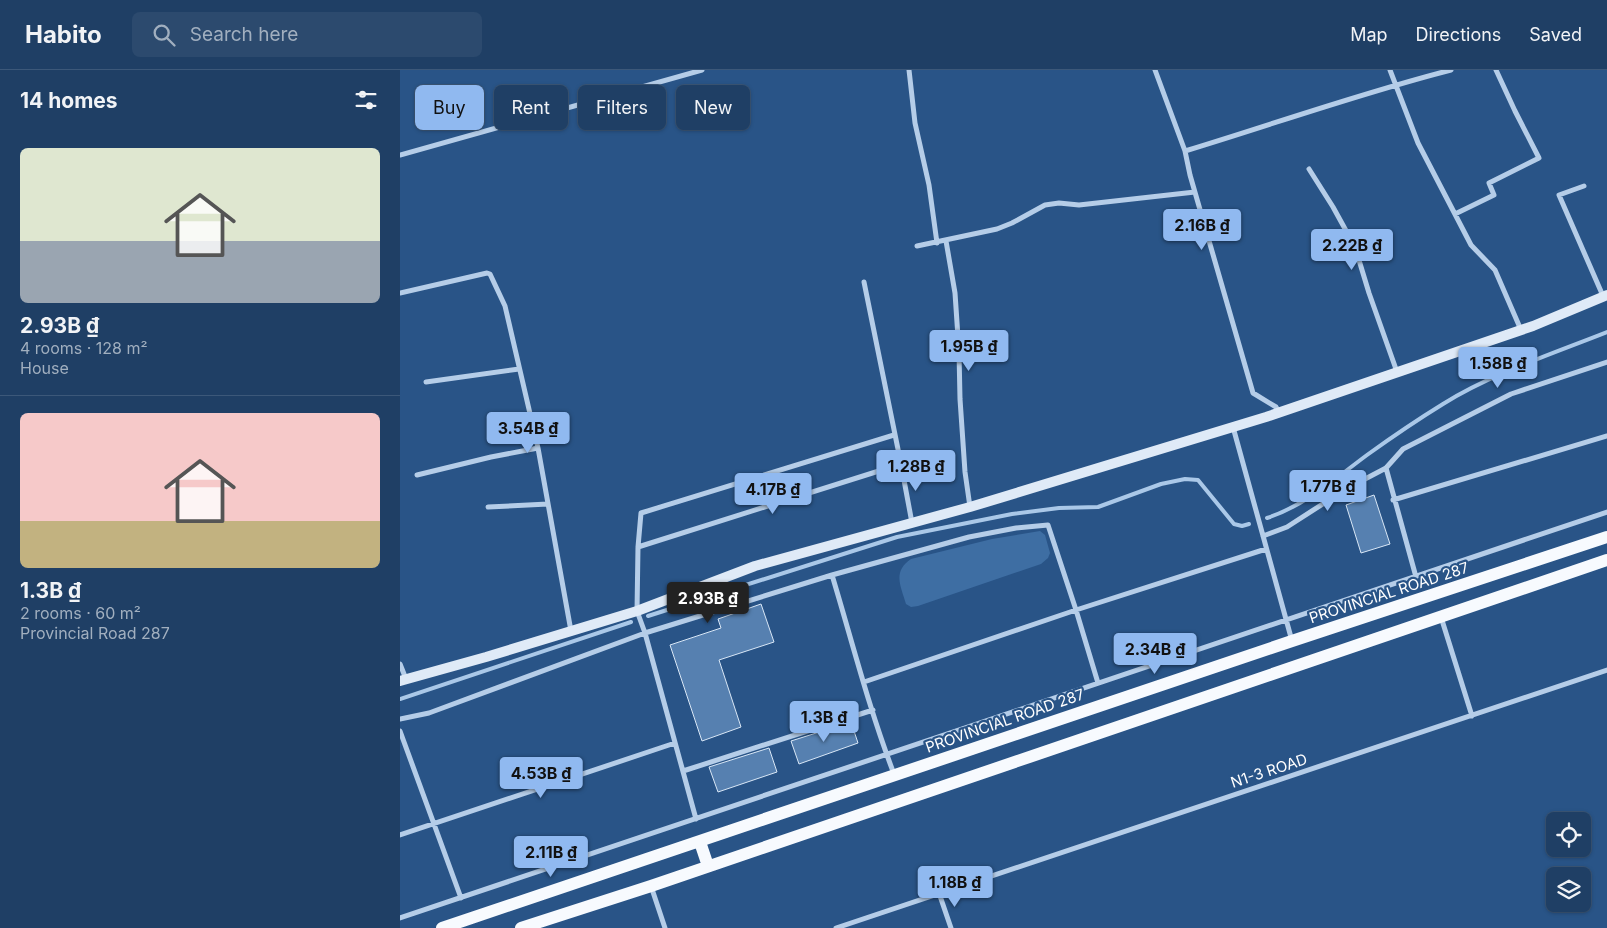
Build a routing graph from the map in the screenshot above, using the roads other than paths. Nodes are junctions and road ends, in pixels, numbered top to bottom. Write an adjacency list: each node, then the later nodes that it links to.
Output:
1 (702, 70): 9 (street)
2 (909, 70): 15 (street)
3 (1155, 70): 8 (street)
4 (1390, 70): 7 (street)
5 (1451, 70): 7 (street)
6 (1496, 70): 13 (street)
7 (1396, 84): 8 (street); 13 (street)
8 (1185, 151): 12 (street)
9 (400, 155)
10 (1309, 169): 23 (street)
11 (1584, 186): 19 (street)
12 (1195, 192): 14 (street); 25 (street)
13 (1455, 214): 20 (street)
14 (946, 241): 15 (street); 36 (street)
15 (936, 243): 16 (street)
16 (917, 246)
17 (864, 282): 27 (street)
18 (400, 293): 22 (street)
19 (1605, 295): 20 (street)
20 (1521, 330): 23 (street)
21 (1607, 362): 31 (street)
22 (519, 369): 24 (street); 29 (street)
23 (1397, 372): 25 (street)
24 (426, 382)
25 (1279, 412): 26 (street)
26 (1233, 427): 36 (street); 39 (street)
27 (894, 435): 30 (street); 41 (street)
28 (1607, 436): 33 (street)
29 (538, 448): 32 (street); 34 (street)
30 (901, 464): 38 (street); 41 (street)
31 (1386, 468): 33 (street); 39 (street)
32 (417, 475)
33 (1393, 500): 45 (street)
34 (548, 504): 35 (street); 50 (street)
35 (488, 507)
36 (970, 507): 38 (street)
37 (1607, 512): 45 (street)
38 (912, 523): 47 (street)
39 (1263, 536): 42 (street)
40 (1607, 537): 52 (main road, PROVINCIAL ROAD 287)
41 (638, 547): 47 (street)
42 (1266, 549): 46 (street); 49 (street)
43 (1607, 560): 48 (main road)
44 (832, 575): 46 (street); 51 (street); 56 (street)
45 (1416, 577): 49 (street)
46 (1076, 610): 56 (street); 57 (street)
47 (637, 611): 50 (street); 51 (street)
48 (1441, 616): 59 (street); 70 (main road)
49 (1286, 620): 52 (street); 57 (street)
50 (570, 631): 55 (street)
51 (644, 633): 60 (street); 62 (street)
52 (1292, 641): 65 (main road, PROVINCIAL ROAD 287)
53 (400, 664): 55 (street)
54 (1607, 670): 59 (street, N1-3 ROAD)
55 (403, 680)
56 (864, 682): 58 (street)
57 (1098, 683): 63 (street)
58 (873, 710): 63 (street); 64 (street)
59 (1472, 716): 72 (street, N1-3 ROAD)
60 (400, 719)
61 (400, 731): 67 (street)
62 (675, 743): 64 (street); 67 (street)
63 (887, 754): 65 (street); 66 (street)
64 (683, 771): 66 (street)
65 (895, 775): 69 (main road, PROVINCIAL ROAD 287)
66 (696, 819): 73 (street)
67 (435, 824): 68 (street); 73 (street)
68 (400, 835)
69 (700, 842): 70 (main road); 75 (main road, PROVINCIAL ROAD 287)
70 (708, 866): 71 (main road)
71 (651, 886): 76 (main road); 77 (street)
72 (940, 893): 78 (street, N1-3 ROAD); 79 (street)
73 (461, 898): 74 (street)
74 (400, 918)
75 (442, 928)
76 (522, 928)
77 (665, 928)
78 (836, 928)
79 (951, 928)

